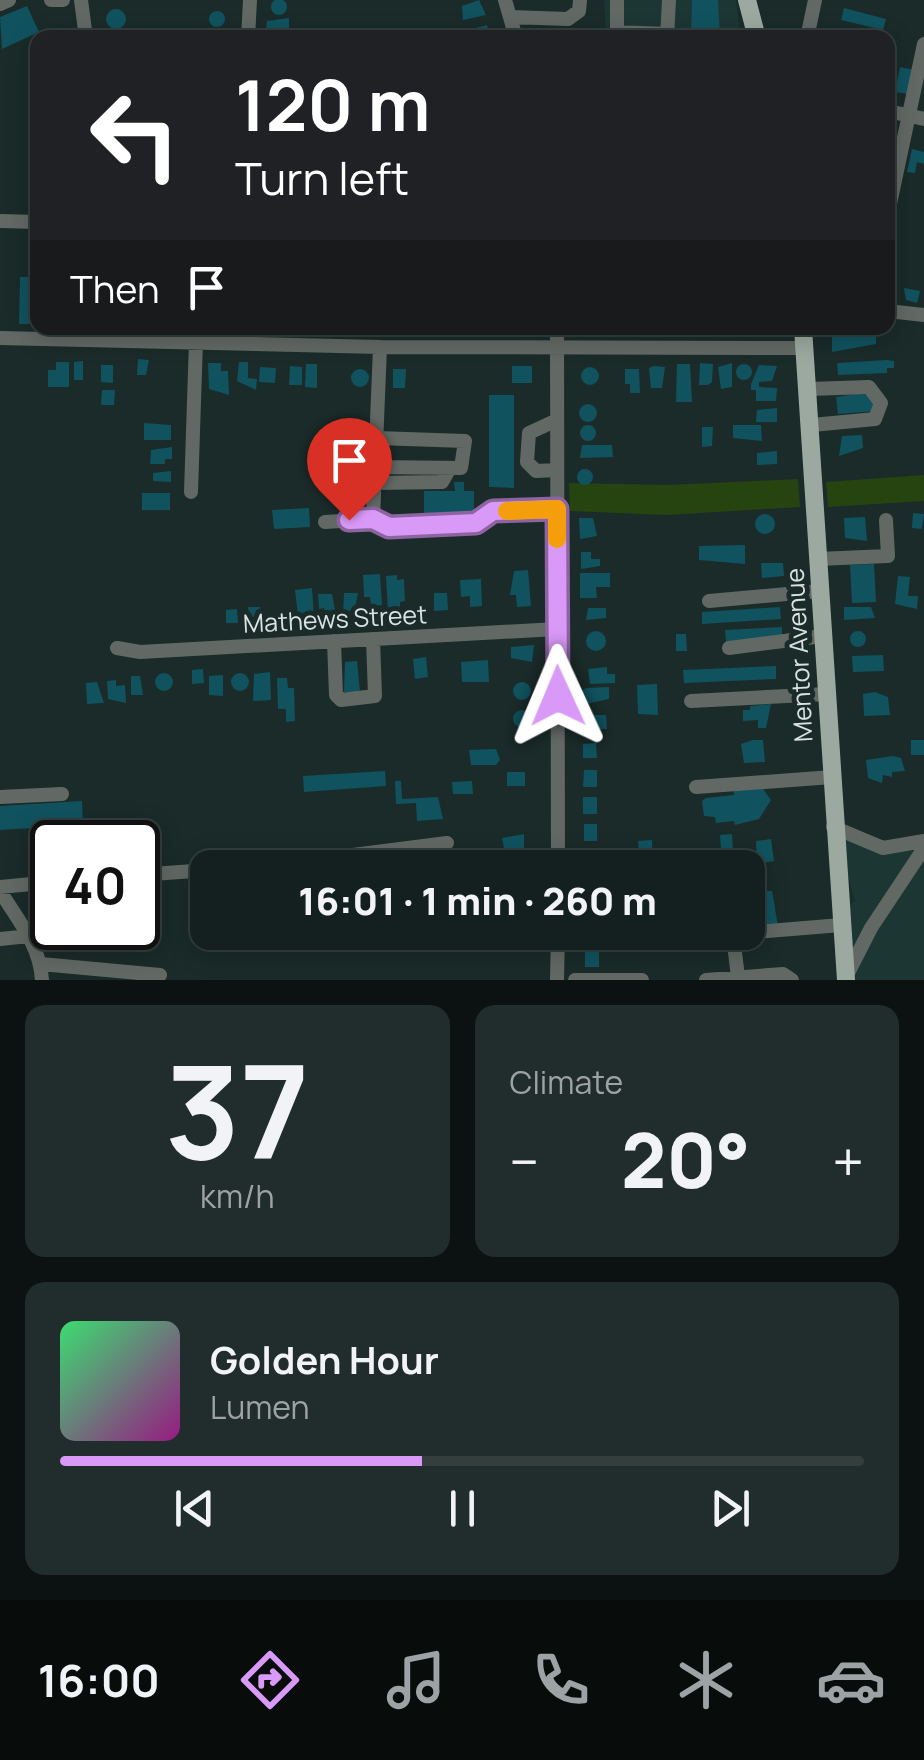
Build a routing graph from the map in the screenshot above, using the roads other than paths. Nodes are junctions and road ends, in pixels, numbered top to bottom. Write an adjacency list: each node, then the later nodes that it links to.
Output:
1 (9, 0): 12 (street)
2 (51, 0): 3 (street)
3 (62, 0)
4 (81, 0): 14 (street)
5 (250, 0): 15 (street)
6 (506, 0): 13 (street)
7 (580, 0): 13 (street)
8 (617, 0): 17 (street)
9 (669, 0): 18 (street)
10 (747, 0): 19 (main road)
11 (814, 0): 20 (street)
12 (0, 4)
13 (510, 17): 16 (street)
14 (85, 30)
15 (248, 30)
16 (514, 30)
17 (617, 30)
18 (668, 30)
19 (755, 30)
20 (808, 30)
21 (924, 44): 23 (street)
22 (895, 113): 23 (street)
23 (908, 116): 24 (street); 25 (street)
24 (924, 119)
25 (895, 179)
26 (0, 221): 27 (street)
27 (30, 222)
28 (895, 312): 29 (street)
29 (924, 315)
30 (41, 335): 37 (street)
31 (105, 335): 38 (street)
32 (229, 335): 38 (street)
33 (247, 335): 41 (street)
34 (557, 335): 39 (street)
35 (642, 335): 40 (street)
36 (805, 335): 42 (main road, Mentor Avenue)
37 (0, 338)
38 (196, 340): 49 (street)
39 (557, 344): 40 (street); 41 (street); 44 (street)
40 (642, 346): 42 (street)
41 (380, 347): 46 (street)
42 (806, 348): 43 (main road, Mentor Avenue)
43 (809, 390): 45 (main road, Mentor Avenue); 45 (street)
44 (557, 420): 47 (street); 47 (street)
45 (812, 425): 54 (main road, Mentor Avenue)
46 (377, 438): 48 (street); 48 (street)
47 (557, 470): 50 (street)
48 (376, 482): 51 (street)
49 (190, 492)
50 (557, 509): 51 (street); 57 (street)
51 (373, 519): 53 (street)
52 (886, 520): 54 (street)
53 (324, 522)
54 (818, 558): 55 (main road, Mentor Avenue)
55 (820, 591): 56 (street); 58 (main road, Mentor Avenue)
56 (709, 601)
57 (556, 629): 59 (street, Mathews Street); 73 (street)
58 (822, 636): 62 (street); 63 (main road, Mentor Avenue)
59 (374, 639): 60 (street, Mathews Street); 60 (street)
60 (334, 642): 61 (street, Mathews Street)
61 (116, 648)
62 (729, 648)
63 (826, 694): 64 (street); 65 (main road, Mentor Avenue)
64 (691, 702)
65 (832, 776): 66 (street); 69 (main road, Mentor Avenue)
66 (696, 787)
67 (62, 794): 68 (street)
68 (0, 797)
69 (833, 827): 71 (street); 78 (main road, Mentor Avenue)
70 (447, 844): 72 (street)
71 (924, 844): 85 (street)
72 (398, 850)
73 (558, 850)
74 (190, 872): 75 (street)
75 (160, 874)
76 (30, 885): 77 (street)
77 (0, 889): 79 (street)
78 (842, 925): 84 (street); 85 (main road, Mentor Avenue)
79 (29, 936): 80 (street); 82 (street)
80 (0, 939)
81 (558, 950): 87 (street)
82 (41, 964): 83 (street); 86 (street)
83 (160, 975)
84 (738, 977): 90 (street); 91 (street)
85 (846, 979)
86 (42, 980)
87 (557, 980)
88 (574, 980): 89 (street)
89 (642, 980)
90 (706, 980)
91 (792, 980)

